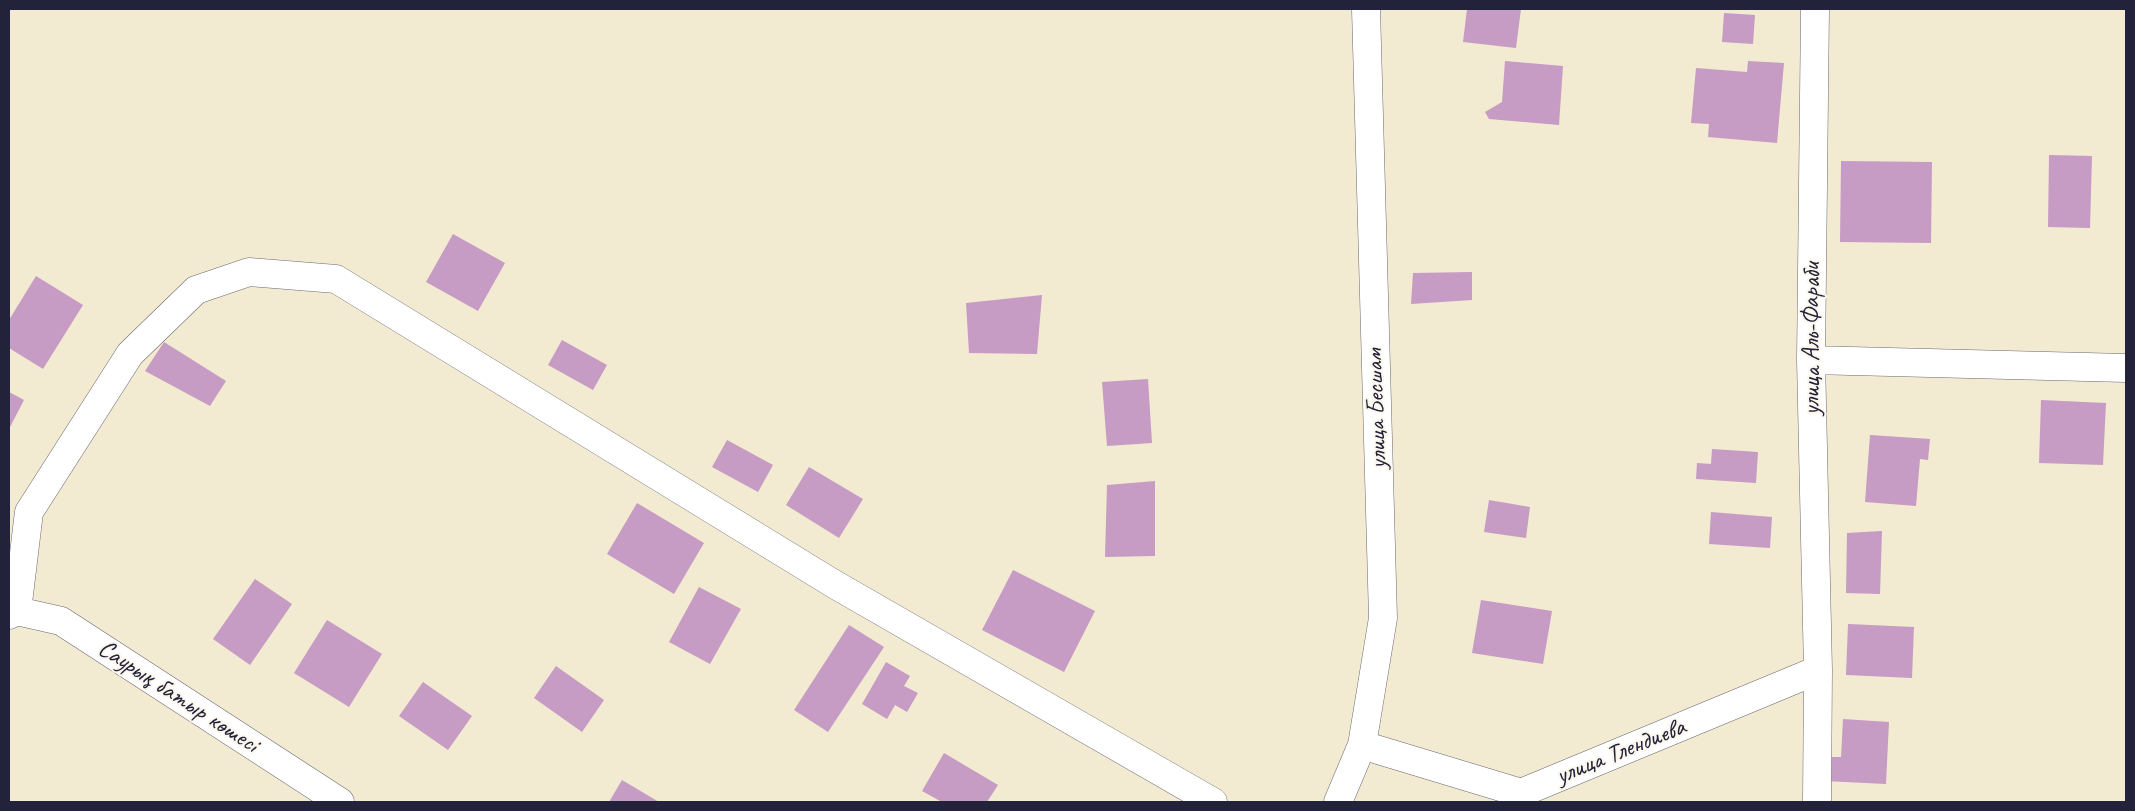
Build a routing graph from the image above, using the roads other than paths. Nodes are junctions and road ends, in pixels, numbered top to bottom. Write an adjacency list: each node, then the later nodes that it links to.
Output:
1 (1366, 9): 7 (street, улица Бесшам)
2 (1814, 9): 3 (street, улица Аль-Фараби)
3 (1811, 360): 4 (street); 6 (street, улица Аль-Фараби)
4 (2126, 368)
5 (13, 613): 8 (street, Саурық батыр көшесі); 9 (street)
6 (1818, 670): 7 (street, улица Тлендиева); 11 (street, улица Аль-Фараби)
7 (1362, 745): 10 (street, улица Бесшам)
8 (334, 800)
9 (1213, 802)
10 (1338, 802)
11 (1817, 802)

